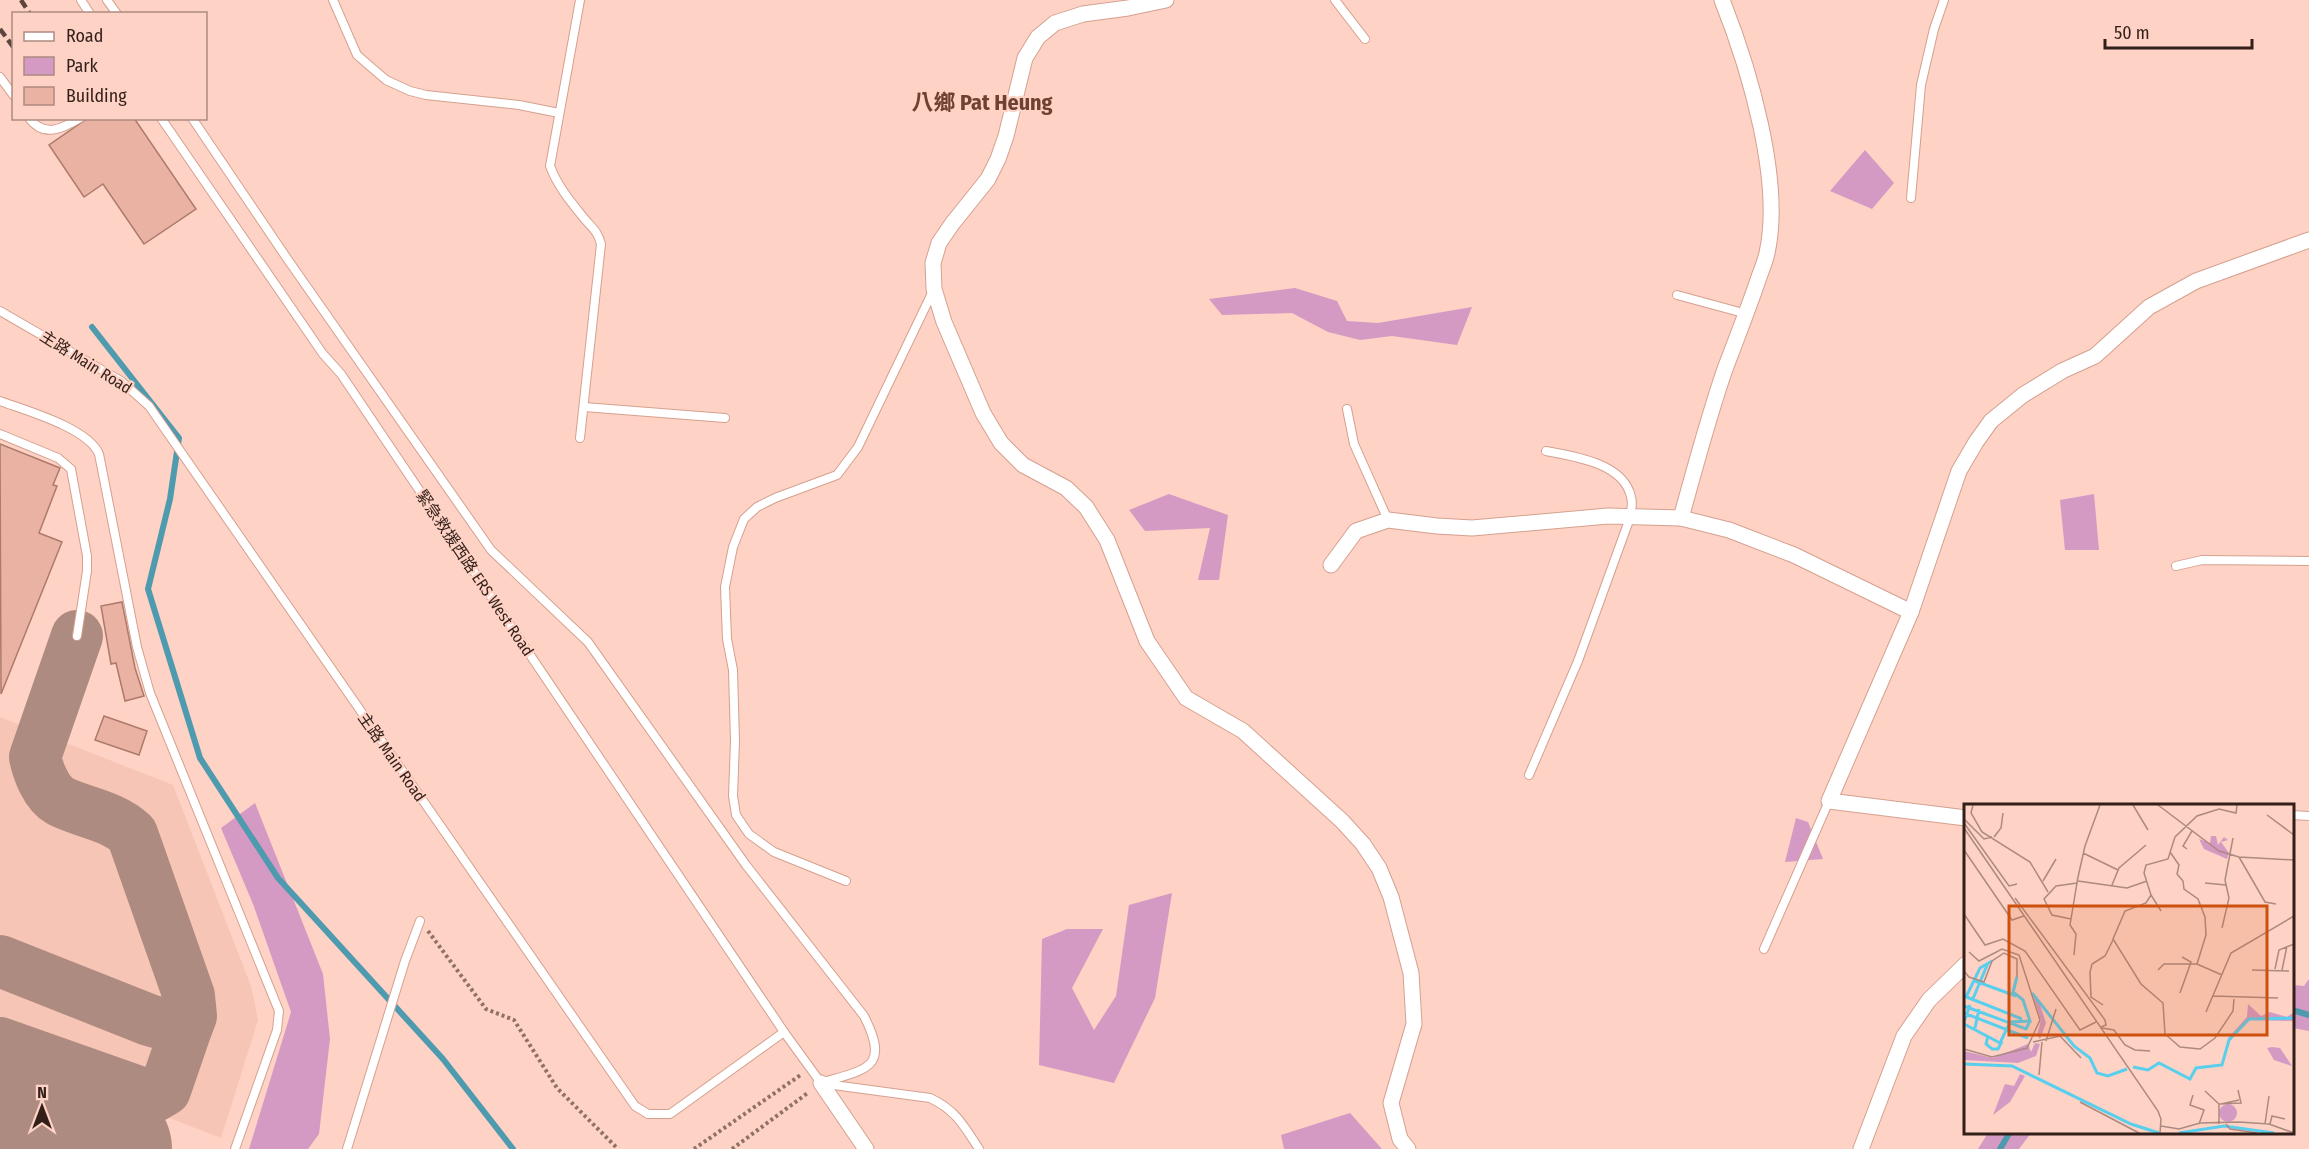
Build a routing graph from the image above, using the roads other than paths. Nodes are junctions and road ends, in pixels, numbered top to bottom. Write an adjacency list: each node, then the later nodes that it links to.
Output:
1 (333, 0): 10 (lane)
2 (580, 0): 10 (lane)
3 (1166, 0): 17 (street)
4 (1335, 0): 7 (lane)
5 (1722, 0): 20 (street)
6 (1944, 0): 15 (lane)
7 (1365, 39)
8 (0, 77): 9 (lane)
9 (12, 93)
10 (559, 113): 22 (lane)
11 (31, 120): 12 (lane)
12 (76, 120)
13 (162, 120): 45 (lane, 緊急救援西路 ERS West Road)
14 (193, 120): 46 (lane)
15 (1911, 198)
16 (2309, 240): 34 (street)
17 (934, 289): 41 (lane); 51 (street)
18 (1677, 295): 20 (lane)
19 (0, 310): 45 (lane, 主路 Main Road)
20 (1747, 314): 29 (street)
21 (0, 401): 47 (lane)
22 (584, 407): 24 (lane); 26 (lane)
23 (1347, 409): 30 (lane)
24 (725, 418)
25 (0, 434): 35 (lane)
26 (580, 438)
27 (1546, 451): 28 (lane)
28 (1631, 515): 29 (street); 30 (street); 36 (lane)
29 (1681, 518): 34 (street)
30 (1388, 520): 32 (street)
31 (2309, 561): 33 (lane)
32 (1331, 565)
33 (2176, 566)
34 (1911, 612): 37 (street)
35 (76, 636)
36 (1530, 776)
37 (1829, 801): 40 (street); 43 (lane)
38 (2294, 815): 39 (lane)
39 (2309, 816)
40 (1964, 818)
41 (846, 881)
42 (420, 921): 48 (lane)
43 (1764, 949)
44 (1964, 965): 52 (street)
45 (784, 1032): 46 (lane, 緊急救援西路 ERS West Road)
46 (821, 1083): 49 (street); 50 (lane)
47 (235, 1149)
48 (347, 1149)
49 (866, 1149)
50 (979, 1149)
51 (1408, 1149)
52 (1862, 1149)

